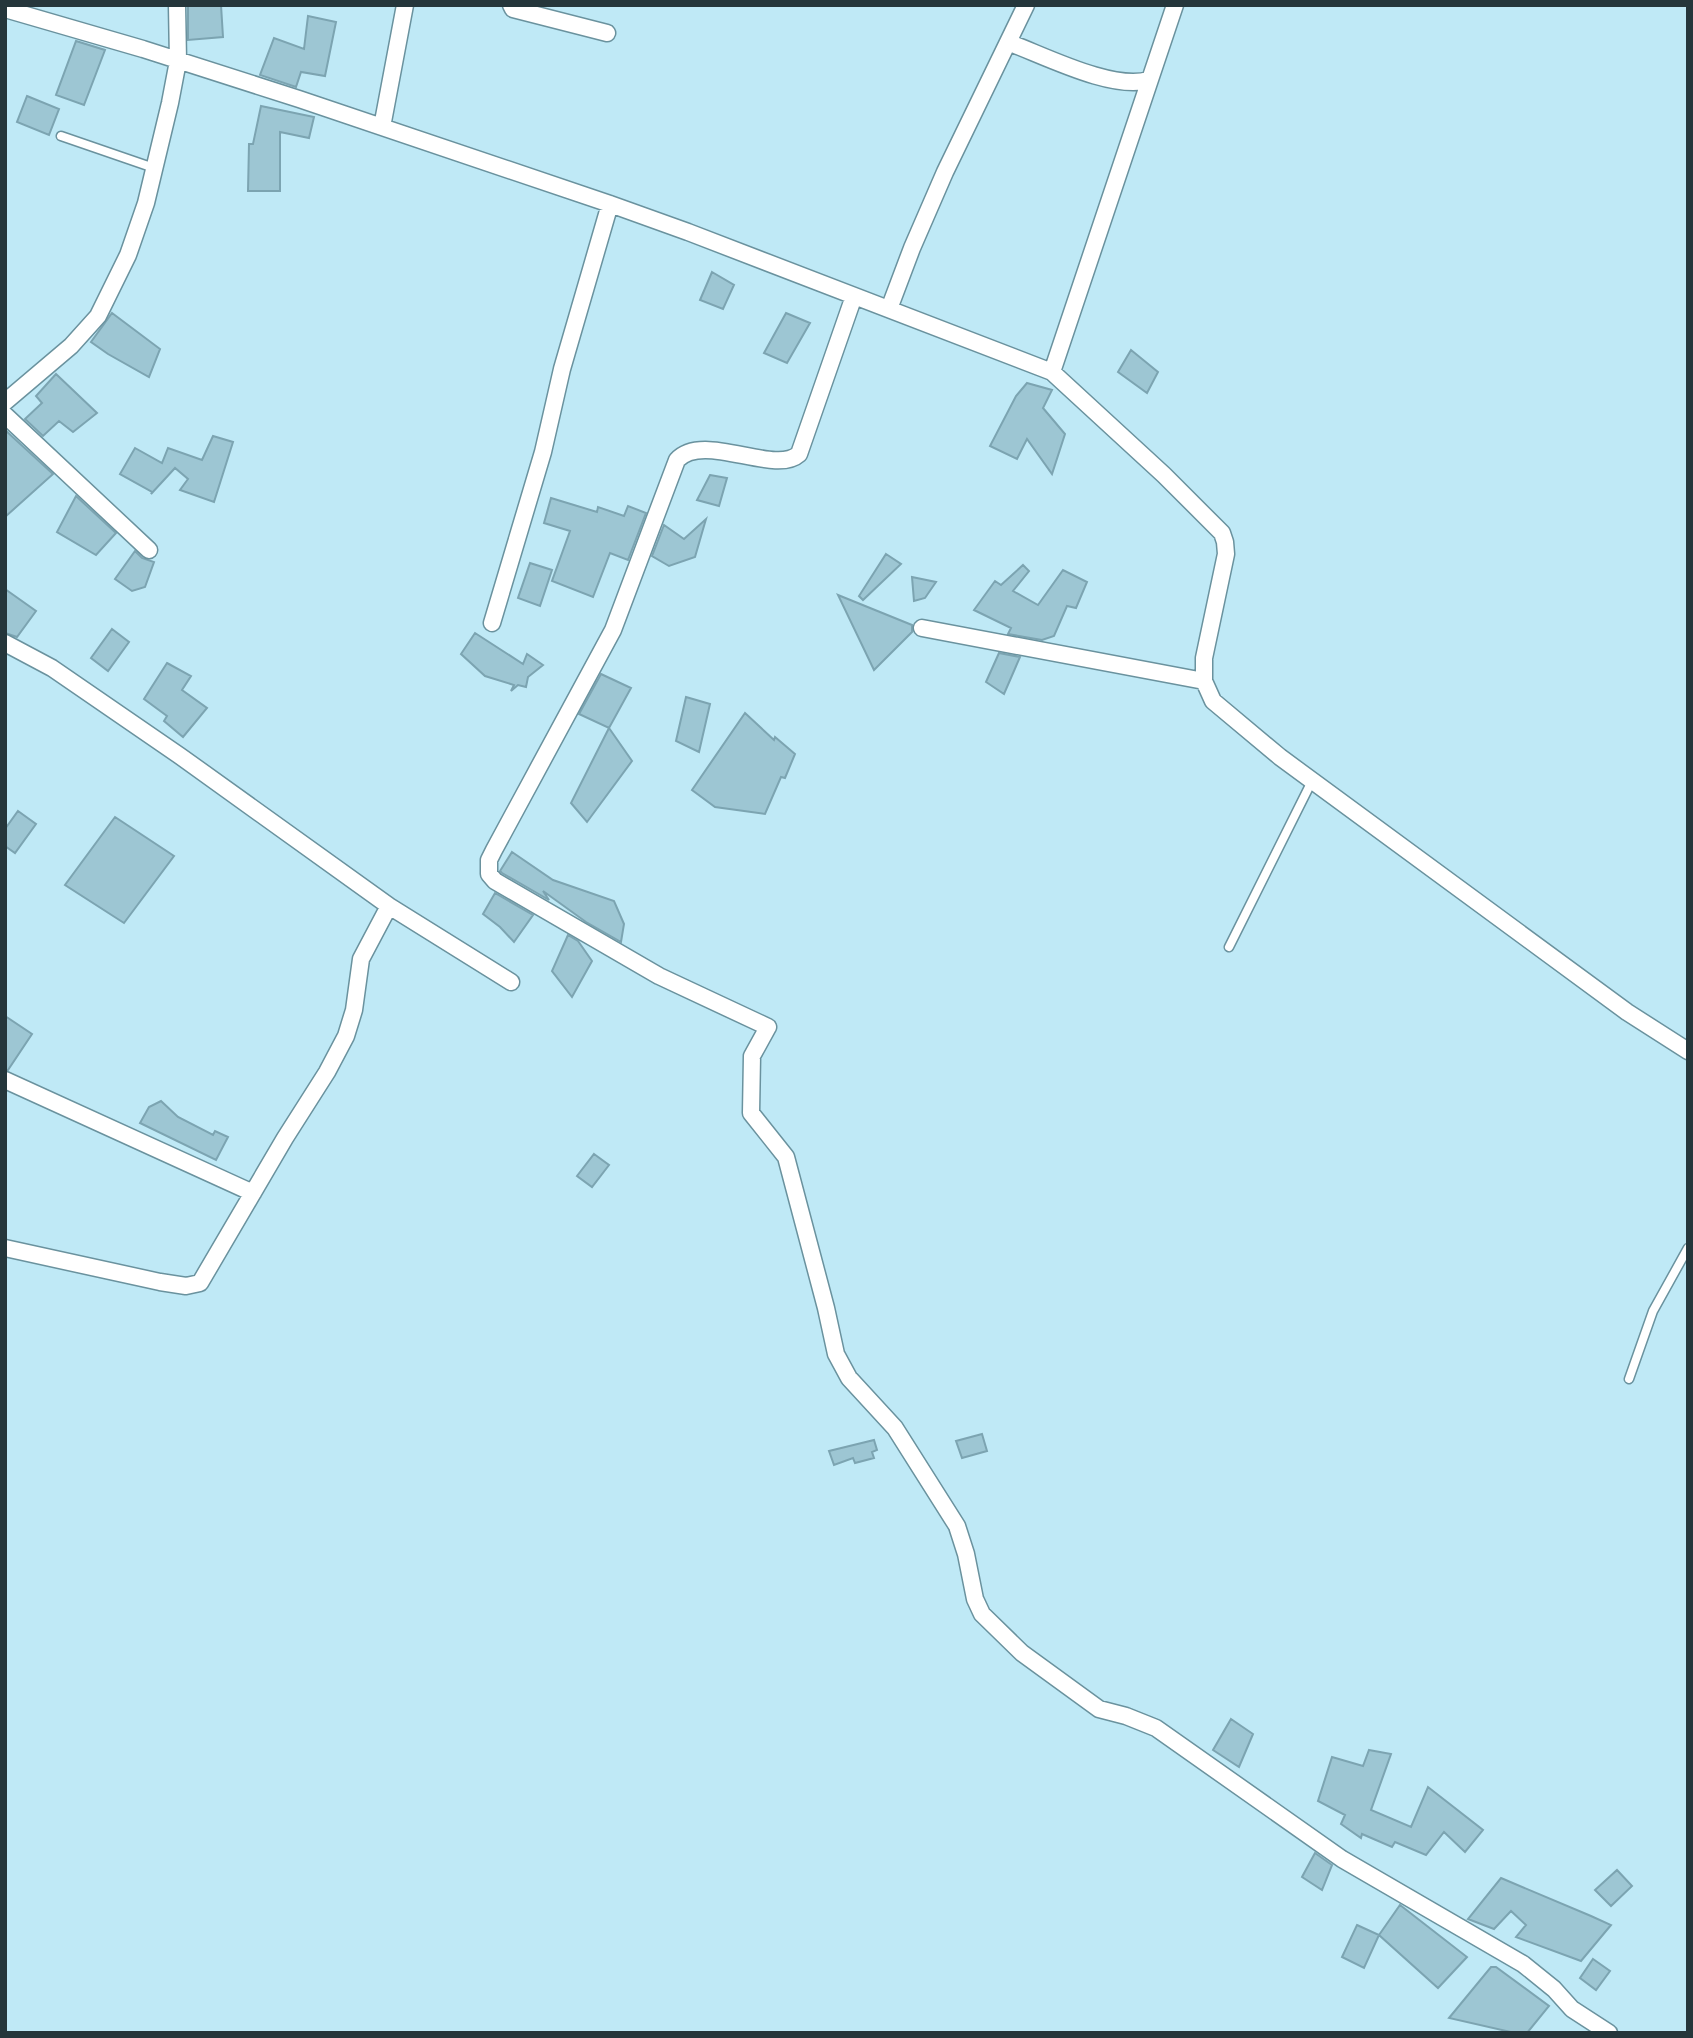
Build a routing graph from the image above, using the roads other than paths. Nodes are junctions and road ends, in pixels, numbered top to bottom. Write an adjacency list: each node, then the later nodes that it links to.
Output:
1 (177, 5): 9 (street)
2 (405, 5): 11 (street)
3 (512, 5): 7 (street)
4 (1026, 5): 8 (street)
5 (1175, 5): 10 (street)
6 (5, 9): 9 (street)
7 (607, 33)
8 (1010, 43): 10 (street); 16 (street)
9 (178, 61): 11 (street); 13 (street)
10 (1149, 80): 17 (street)
11 (382, 127): 14 (street)
12 (61, 136): 13 (lane)
13 (155, 168): 18 (street)
14 (610, 204): 15 (street); 21 (street)
15 (854, 296): 16 (street); 35 (street)
16 (890, 309): 17 (street)
17 (1052, 372): 24 (street)
18 (5, 402)
19 (5, 415): 20 (street)
20 (149, 550)
21 (492, 623)
22 (922, 628): 24 (street)
23 (5, 643): 26 (street)
24 (1204, 681): 25 (street)
25 (1312, 781): 27 (lane); 29 (street)
26 (389, 906): 28 (street); 31 (street)
27 (1229, 947)
28 (511, 982)
29 (1688, 1051)
30 (5, 1080): 31 (street)
31 (253, 1193): 32 (street)
32 (5, 1248)
33 (1688, 1248): 34 (lane)
34 (1629, 1379)
35 (1608, 2033)

